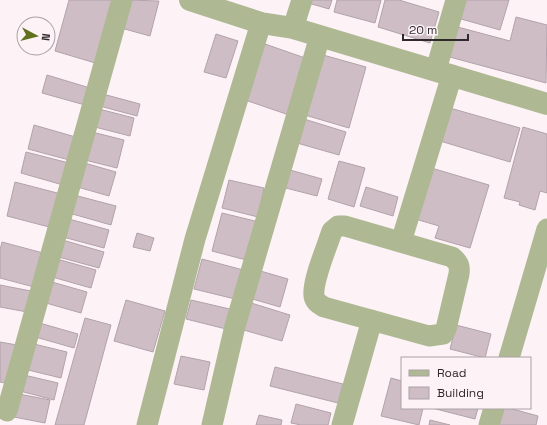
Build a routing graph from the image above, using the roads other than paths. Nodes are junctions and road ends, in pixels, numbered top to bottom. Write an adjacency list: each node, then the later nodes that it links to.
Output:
1 (122, 0): 15 (street)
2 (190, 0): 5 (street)
3 (302, 0): 6 (street)
4 (456, 0): 8 (street)
5 (260, 23): 6 (street); 16 (street)
6 (294, 28): 7 (street)
7 (320, 36): 8 (street); 17 (street)
8 (444, 73): 9 (street); 11 (street)
9 (547, 104)
10 (547, 229): 13 (street)
11 (400, 242): 12 (street); 12 (street)
12 (372, 320): 18 (street)
13 (509, 357)
14 (494, 409): 19 (street)
15 (7, 411)
16 (147, 425)
17 (212, 425)
18 (342, 425)
19 (490, 425)

